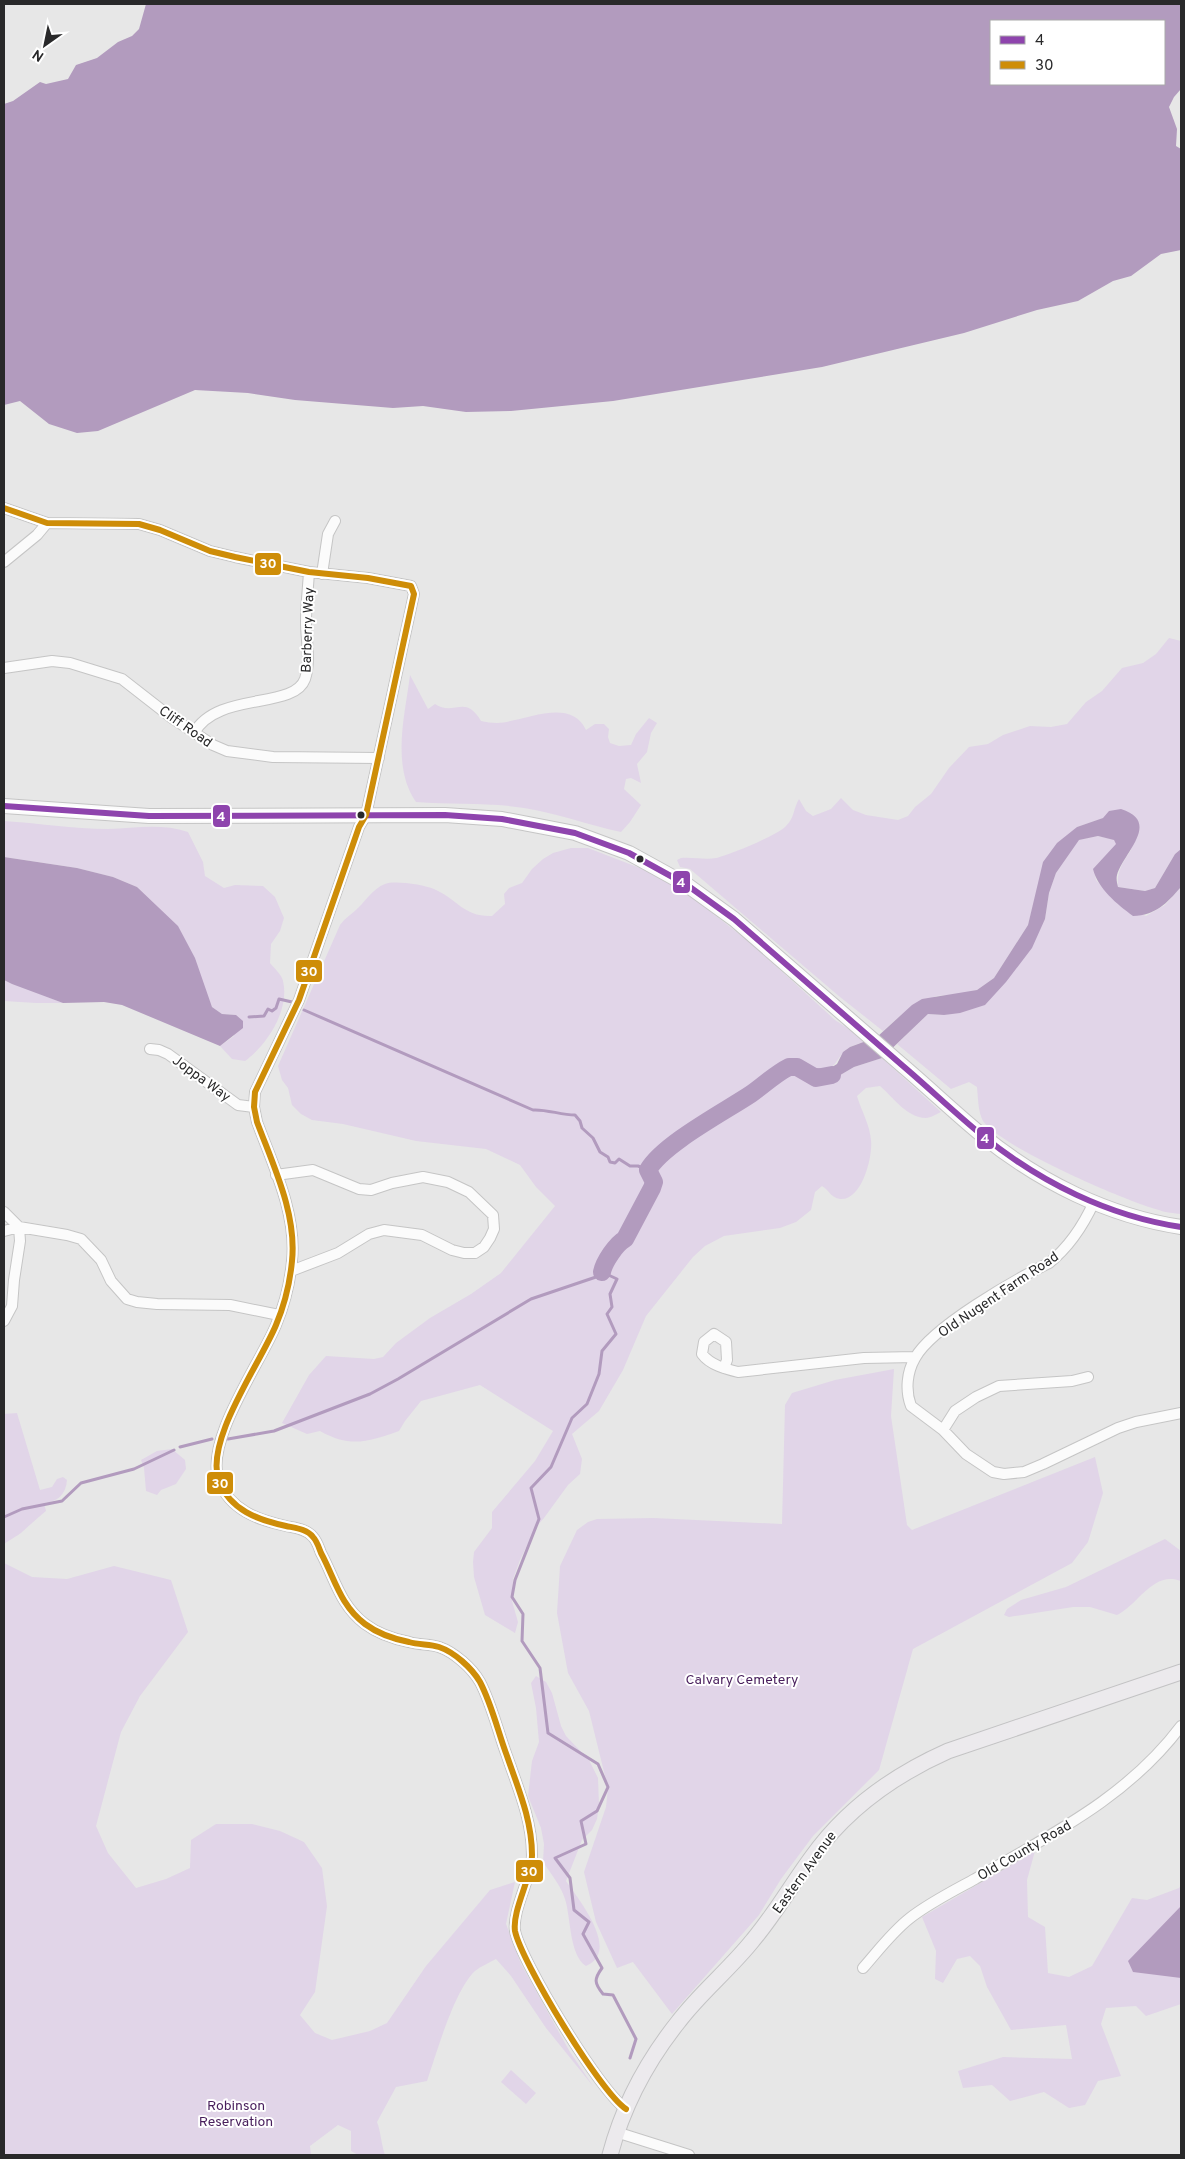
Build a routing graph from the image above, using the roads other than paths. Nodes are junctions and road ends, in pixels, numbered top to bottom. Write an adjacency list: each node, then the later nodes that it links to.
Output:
1 (4, 508): 3 (street)
2 (335, 521): 6 (street)
3 (48, 523): 4 (street); 5 (street)
4 (4, 562)
5 (309, 572): 6 (street); 8 (street, Barberry Way)
6 (322, 574): 9 (street)
7 (4, 668): 8 (street, Cliff Road)
8 (194, 732): 9 (street, Cliff Road)
9 (379, 758): 11 (street)
10 (4, 806): 11 (main road)
11 (366, 815): 13 (street); 15 (main road)
12 (150, 1049): 13 (street, Joppa Way)
13 (254, 1107): 14 (street)
14 (276, 1175): 20 (street); 20 (street)
15 (1094, 1202): 18 (main road); 23 (street, Old Nugent Farm Road)
16 (4, 1212): 17 (street)
17 (19, 1227): 19 (street); 21 (street); 22 (street)
18 (1181, 1227)
19 (4, 1232)
20 (290, 1271): 21 (street)
21 (279, 1315): 31 (street)
22 (4, 1321)
23 (915, 1358): 24 (street); 27 (street, Old Nugent Farm Road)
24 (724, 1368)
25 (1088, 1377): 27 (street)
26 (1181, 1413): 27 (street, Old Nugent Farm Road)
27 (943, 1430)
28 (1181, 1672): 31 (main road, Eastern Avenue)
29 (1181, 1726): 30 (street, Old County Road)
30 (863, 1968)
31 (626, 2108): 32 (main road, Eastern Avenue)
32 (616, 2132): 33 (main road, Eastern Avenue); 34 (street)
33 (610, 2155)
34 (689, 2155)

